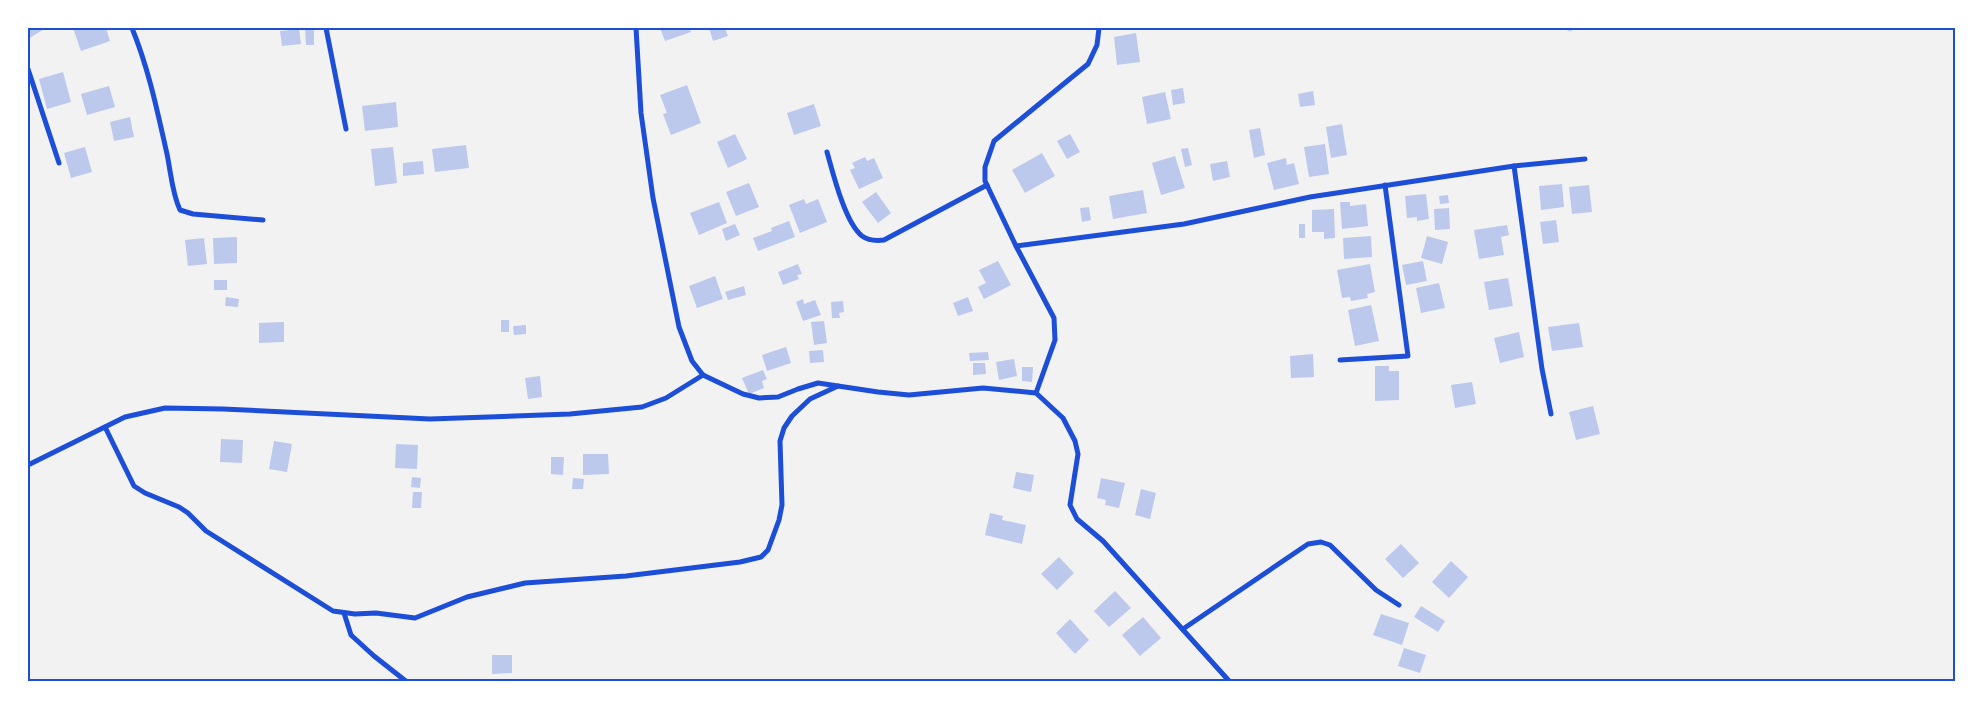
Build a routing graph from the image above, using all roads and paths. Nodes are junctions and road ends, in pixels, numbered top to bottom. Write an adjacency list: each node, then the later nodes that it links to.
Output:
1 (132, 28): 13 (street)
2 (326, 28): 6 (street)
3 (636, 28): 16 (street)
4 (1099, 28): 11 (street)
5 (28, 70): 9 (street)
6 (346, 129)
7 (827, 152): 11 (street)
8 (1585, 159): 10 (street)
9 (59, 163)
10 (1514, 166): 12 (street); 19 (street)
11 (987, 185): 14 (street)
12 (1385, 185): 14 (street); 15 (street)
13 (263, 220)
14 (1016, 246): 18 (street)
15 (1340, 360)
16 (703, 375): 17 (street); 20 (street)
17 (839, 386): 18 (street); 23 (street)
18 (1036, 393): 24 (street)
19 (1551, 414)
20 (104, 427): 21 (street); 23 (street)
21 (28, 465)
22 (1399, 605): 24 (street)
23 (344, 613): 25 (street)
24 (1183, 629): 26 (street)
25 (407, 682)
26 (1230, 682)

